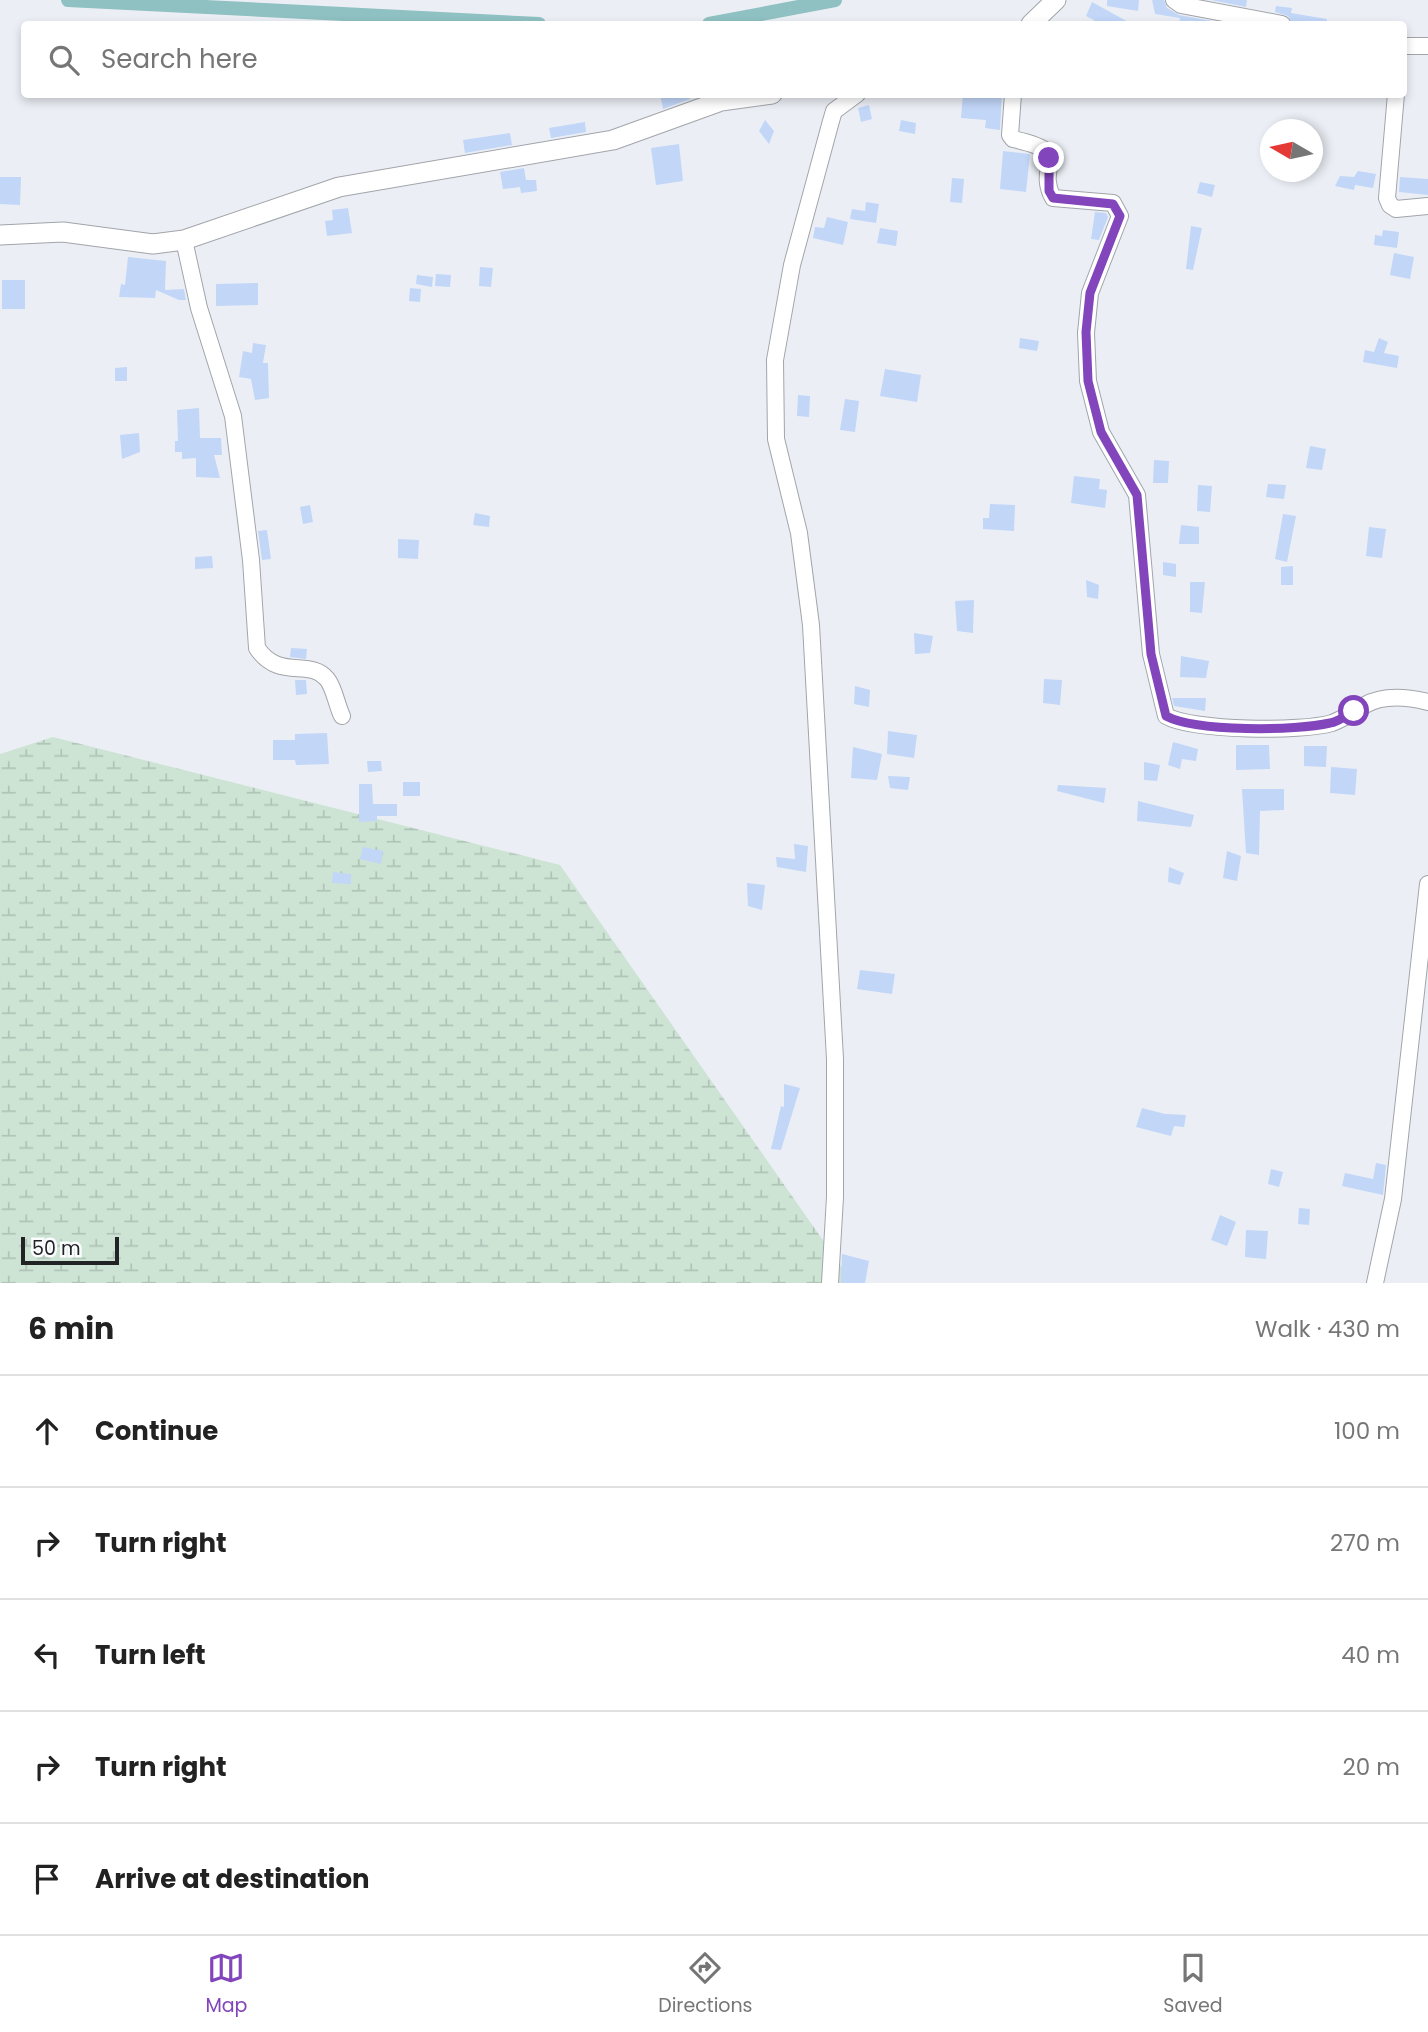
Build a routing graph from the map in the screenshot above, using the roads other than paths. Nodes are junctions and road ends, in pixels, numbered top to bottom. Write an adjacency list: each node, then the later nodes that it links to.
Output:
1 (1056, 0): 3 (street)
2 (1174, 0): 4 (street)
3 (1034, 21)
4 (1266, 21)
5 (1407, 46): 6 (street)
6 (1428, 46)
7 (743, 98): 13 (street)
8 (852, 98): 18 (street)
9 (1013, 98): 14 (street)
10 (1396, 98): 11 (street)
11 (1428, 206)
12 (0, 235): 13 (street)
13 (184, 240): 15 (street)
14 (1428, 702)
15 (342, 716)
16 (1428, 884): 17 (street)
17 (1425, 925): 19 (street)
18 (830, 1283)
19 (1375, 1283)

